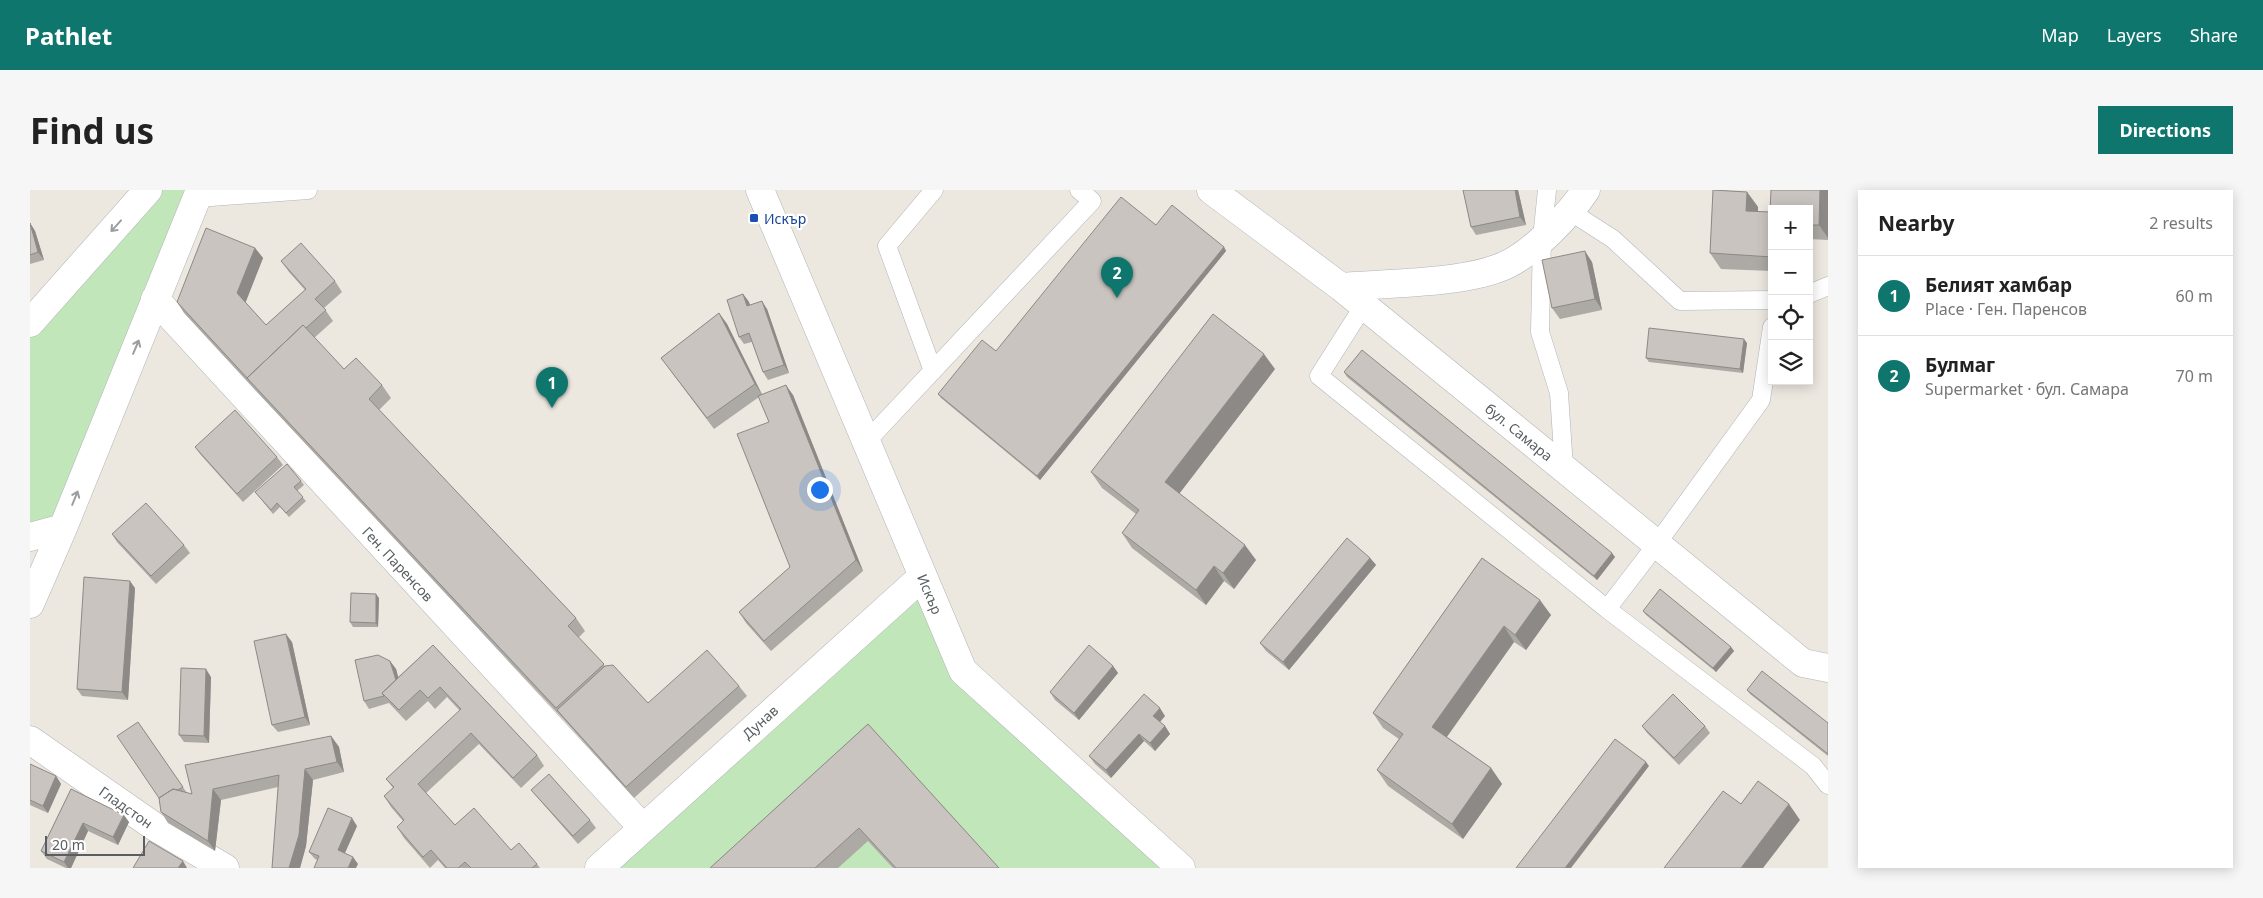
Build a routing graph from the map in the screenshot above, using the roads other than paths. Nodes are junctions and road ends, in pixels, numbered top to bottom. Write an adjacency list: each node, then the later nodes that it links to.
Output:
1 (148, 190): 18 (street, one-way to 18)
2 (308, 190): 9 (lane)
3 (760, 190): 21 (street, Искър)
4 (934, 190): 20 (lane)
5 (1079, 190): 20 (lane)
6 (1211, 190): 13 (street, бул. Самара)
7 (1547, 190): 11 (lane)
8 (1586, 190): 10 (street)
9 (199, 194): 15 (street)
10 (1571, 212): 11 (street); 16 (lane)
11 (1542, 238): 13 (street); 22 (lane)
12 (1828, 286): 14 (lane)
13 (1341, 287): 17 (street, бул. Самара)
14 (1813, 292)
15 (156, 299): 23 (street, one-way to 15); 32 (street, Ген. Паренсов)
16 (1768, 300)
17 (1364, 305): 22 (street, бул. Самара); 28 (lane)
18 (30, 323)
19 (1770, 340): 25 (lane)
20 (933, 371): 21 (lane)
21 (866, 442): 26 (street, Искър)
22 (1564, 468): 25 (street, бул. Самара)
23 (63, 528): 24 (street); 27 (street)
24 (30, 536)
25 (1656, 545): 28 (lane); 29 (street, бул. Самара)
26 (922, 576): 32 (street, Дунав); 35 (street, Искър)
27 (30, 604)
28 (1607, 609): 31 (lane)
29 (1828, 668)
30 (30, 740): 33 (street, Гладстон)
31 (1828, 786)
32 (642, 827): 34 (street, Дунав)
33 (226, 868)
34 (599, 868)
35 (1181, 868)

